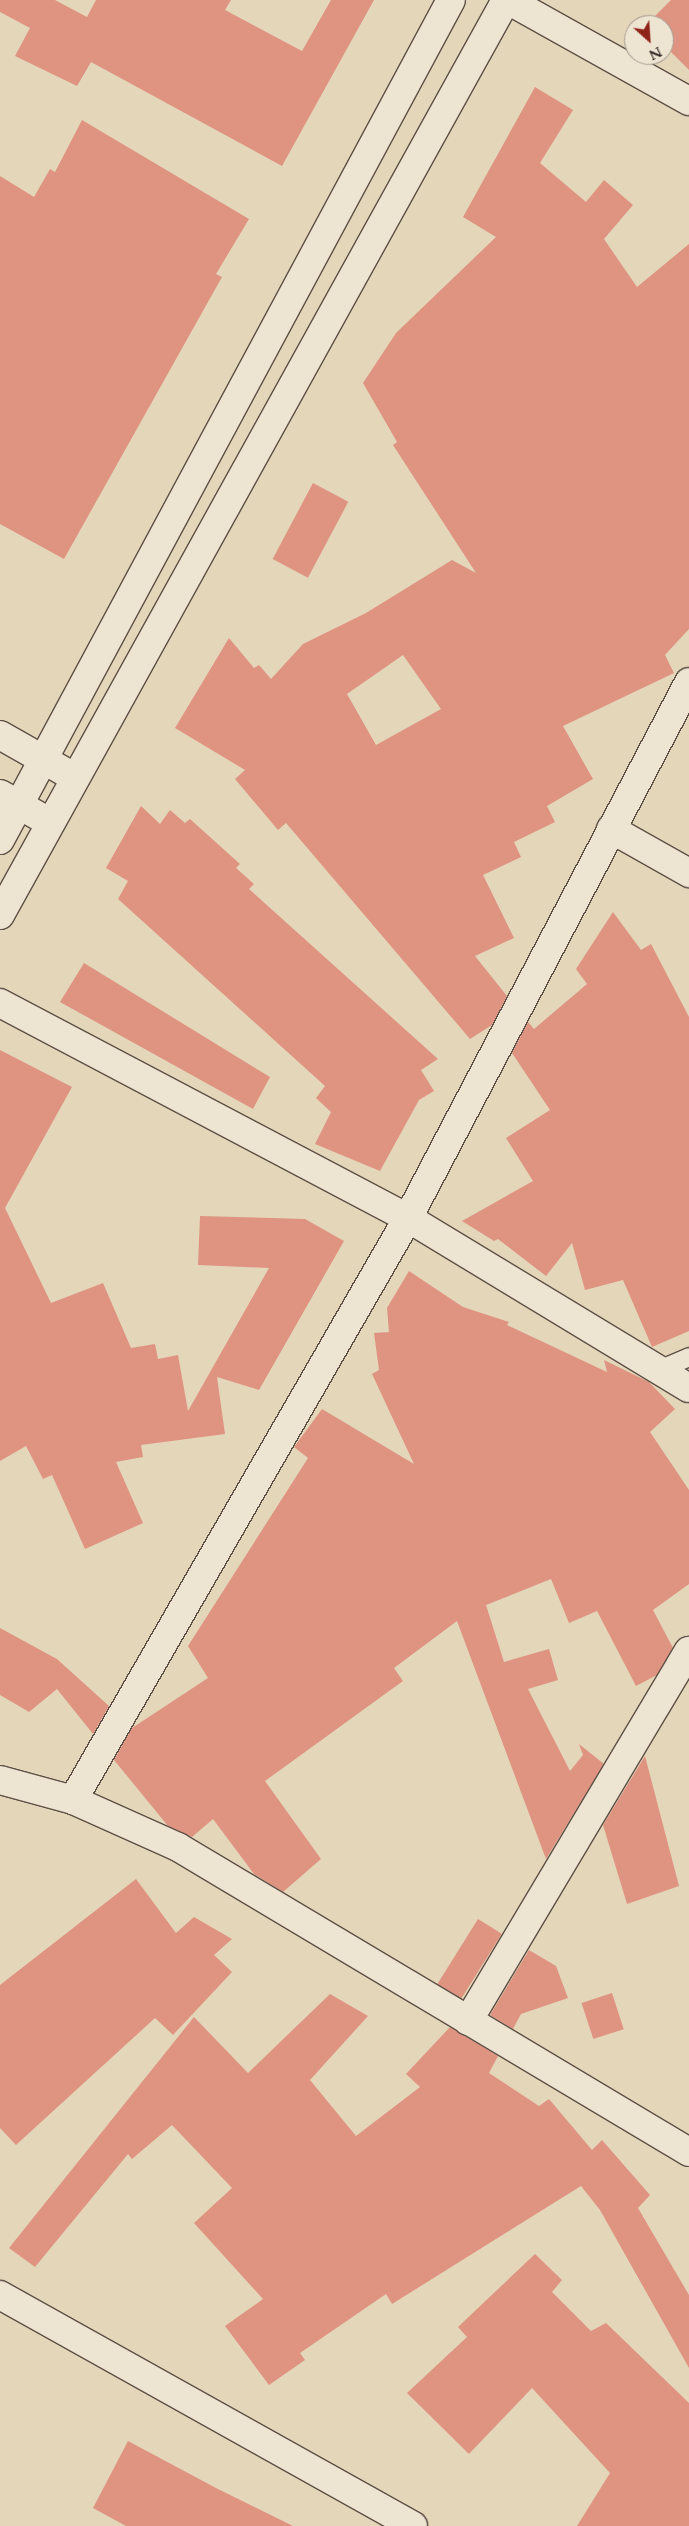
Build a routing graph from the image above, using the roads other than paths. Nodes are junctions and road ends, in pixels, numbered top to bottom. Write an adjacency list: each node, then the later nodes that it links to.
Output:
1 (451, 0): 6 (street)
2 (507, 0): 3 (street); 7 (street)
3 (689, 101)
4 (689, 682): 10 (street)
5 (0, 735): 6 (street)
6 (46, 760): 7 (street); 8 (street)
7 (74, 777): 9 (street)
8 (10, 799): 9 (street); 11 (street)
9 (49, 822): 13 (street)
10 (611, 829): 12 (street); 15 (street)
11 (0, 840)
12 (689, 873)
13 (0, 915)
14 (0, 1003): 15 (street)
15 (408, 1218): 17 (street); 21 (street)
16 (689, 1357): 17 (lane)
17 (659, 1370): 18 (street)
18 (689, 1388)
19 (689, 1651): 22 (street)
20 (0, 1780): 21 (street)
21 (73, 1800): 22 (street)
22 (468, 2021): 23 (street)
23 (689, 2152)
24 (0, 2295): 25 (street)
25 (413, 2526)

